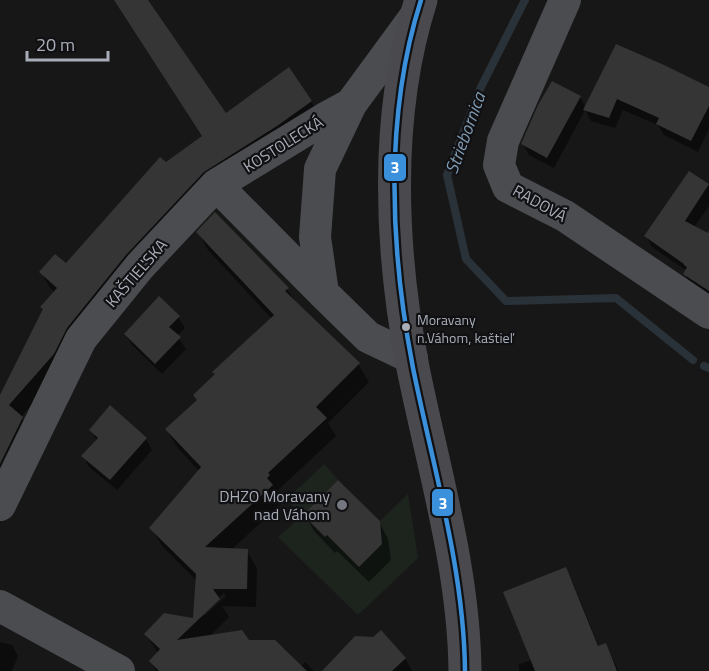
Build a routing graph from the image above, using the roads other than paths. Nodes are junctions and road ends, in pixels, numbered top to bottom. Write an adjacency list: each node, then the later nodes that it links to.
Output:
1 (565, 0): 6 (street, RADOVÁ)
2 (419, 7): 3 (street, KOSTOLECKÁ); 7 (main road, KOSTOLECKÁ)
3 (351, 104): 4 (street, KOSTOLECKÁ); 5 (street, KOSTOLECKÁ)
4 (216, 185): 5 (street); 8 (street, KAŠTIEĽSKA)
5 (323, 293): 7 (street)
6 (709, 313)
7 (412, 358): 11 (main road, KOSTOLECKÁ)
8 (0, 505)
9 (0, 606): 10 (street)
10 (119, 671)
11 (465, 671)

